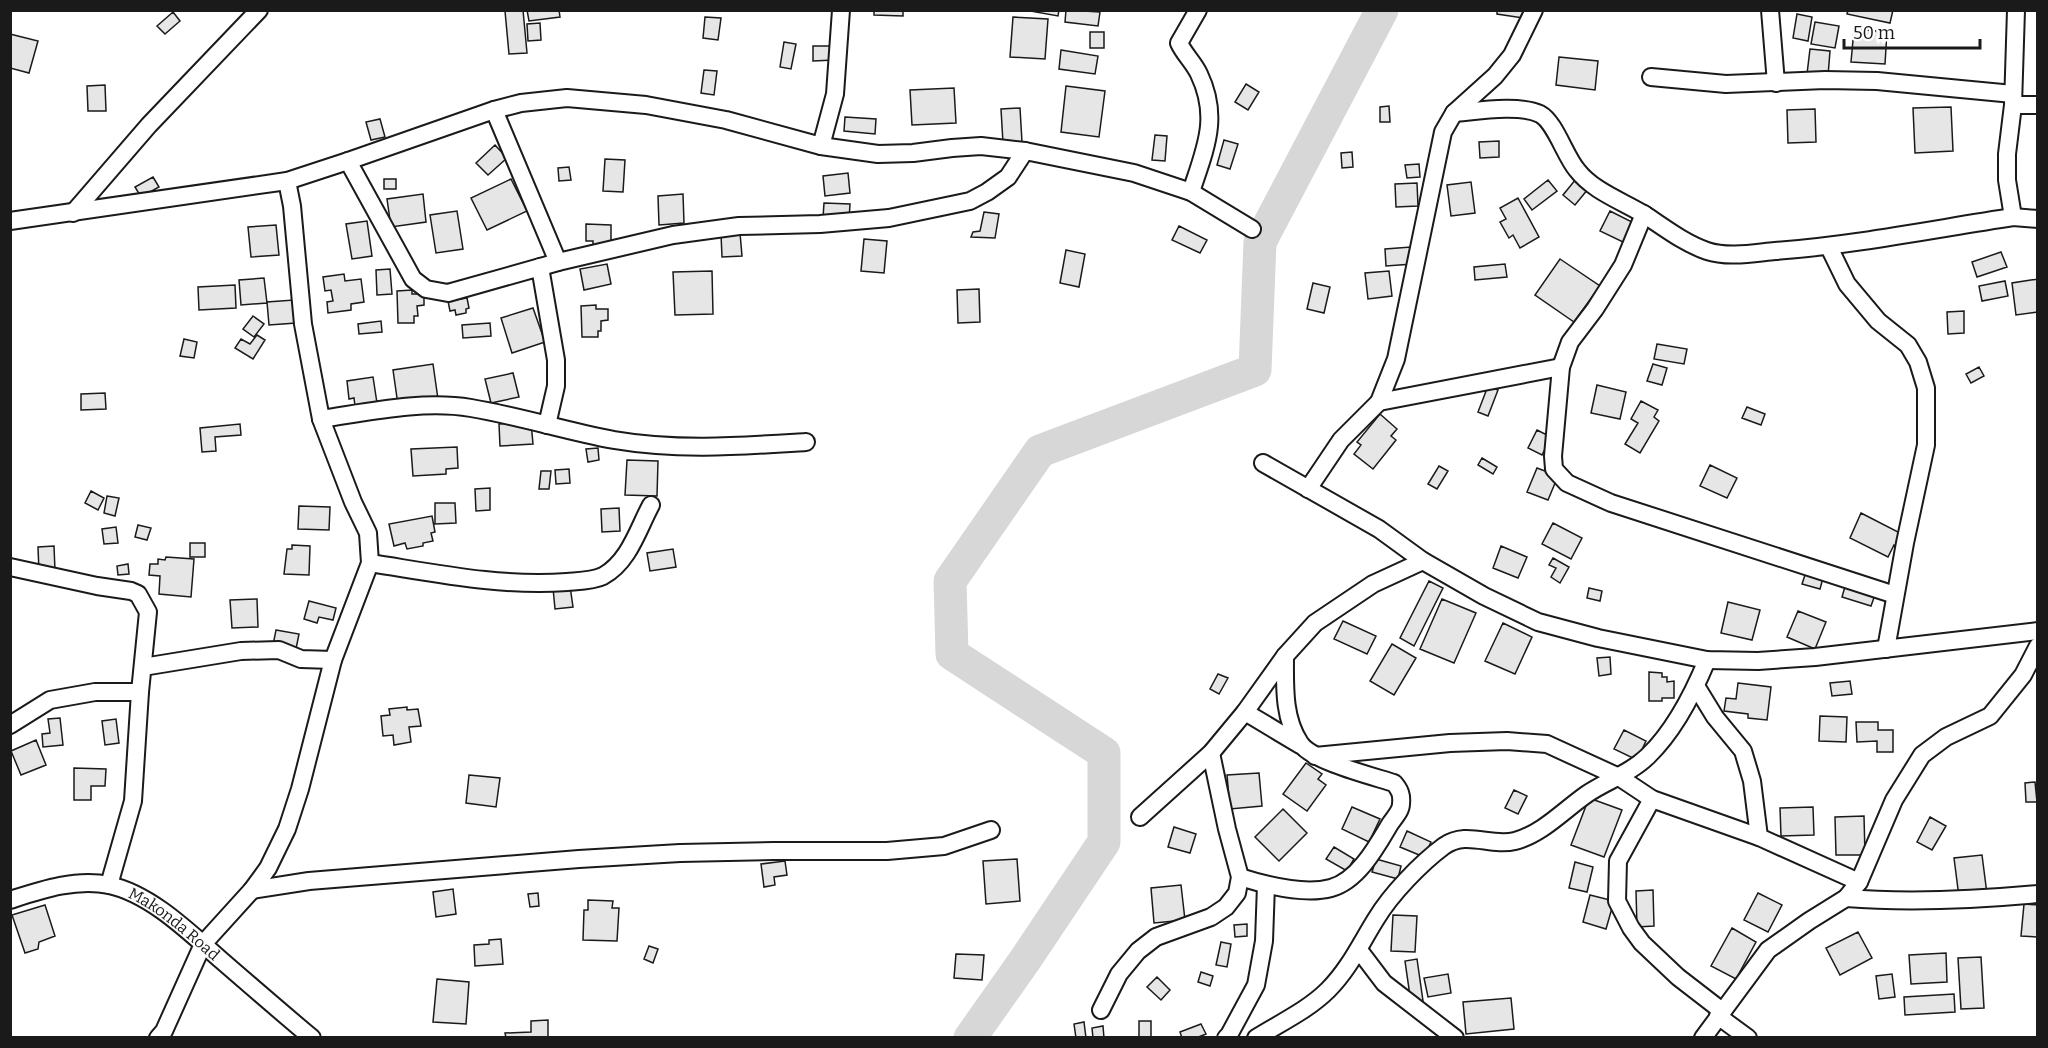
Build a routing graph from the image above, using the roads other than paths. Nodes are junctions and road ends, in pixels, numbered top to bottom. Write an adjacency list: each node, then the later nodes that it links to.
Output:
1 (259, 10): 18 (street)
2 (841, 10): 13 (street)
3 (1198, 10): 17 (street)
4 (1534, 10): 12 (street)
5 (1770, 10): 8 (street)
6 (2016, 10): 9 (street)
7 (1651, 77): 8 (street)
8 (1776, 83): 9 (street)
9 (2013, 99): 10 (street); 20 (street)
10 (2037, 105)
11 (494, 110): 13 (street); 15 (street); 25 (street)
12 (1454, 113): 19 (street); 28 (street)
13 (821, 146): 14 (street)
14 (1025, 151): 17 (street); 25 (street)
15 (348, 162): 16 (street); 26 (street)
16 (287, 181): 18 (street); 29 (street)
17 (1191, 192): 23 (street)
18 (73, 213): 22 (street)
19 (1644, 214): 24 (street); 27 (street)
20 (2013, 217): 21 (street); 24 (street)
21 (2037, 219)
22 (10, 221)
23 (1252, 229)
24 (1829, 247): 38 (street)
25 (558, 262): 26 (street)
26 (540, 267): 30 (street)
27 (1561, 367): 28 (street); 38 (street)
28 (1379, 402): 33 (street)
29 (321, 419): 30 (street); 36 (street)
30 (548, 425): 31 (street)
31 (806, 442)
32 (1263, 463): 33 (street)
33 (1308, 489): 35 (street)
34 (651, 505): 36 (street)
35 (1423, 561): 42 (street); 44 (street)
36 (370, 563): 43 (street)
37 (10, 567): 45 (street)
38 (1895, 595): 41 (street)
39 (2037, 631): 41 (street)
40 (2037, 646): 59 (street)
41 (1886, 649): 44 (street)
42 (1285, 656): 48 (street); 50 (street)
43 (333, 660): 45 (street); 62 (street)
44 (1707, 660): 46 (street)
45 (143, 667): 47 (street)
46 (1696, 686): 53 (street); 57 (street)
47 (140, 692): 49 (street); 60 (street)
48 (1245, 712): 50 (street); 51 (street)
49 (10, 725)
50 (1300, 745): 52 (street)
51 (1211, 753): 55 (street); 58 (street)
52 (1315, 756): 53 (street); 61 (street)
53 (1618, 777): 54 (street); 67 (street)
54 (1652, 798): 57 (street); 69 (street)
55 (1140, 817)
56 (990, 830): 62 (street)
57 (1759, 837): 59 (street)
58 (1239, 876): 61 (street); 68 (street)
59 (1860, 882): 64 (street)
60 (109, 885): 65 (street, Makonda Road); 66 (street, Makonda Road)
61 (1266, 885): 71 (street)
62 (252, 890): 66 (street)
63 (2037, 894): 64 (street)
64 (1846, 898): 69 (street)
65 (10, 900)
66 (203, 944): 70 (street); 72 (street, Makonda Road)
67 (1359, 950): 73 (street); 74 (street)
68 (1101, 1010)
69 (1720, 1013): 75 (street); 76 (street)
70 (163, 1035)
71 (1229, 1037)
72 (312, 1038)
73 (1256, 1038)
74 (1455, 1038)
75 (1703, 1038)
76 (1748, 1038)

